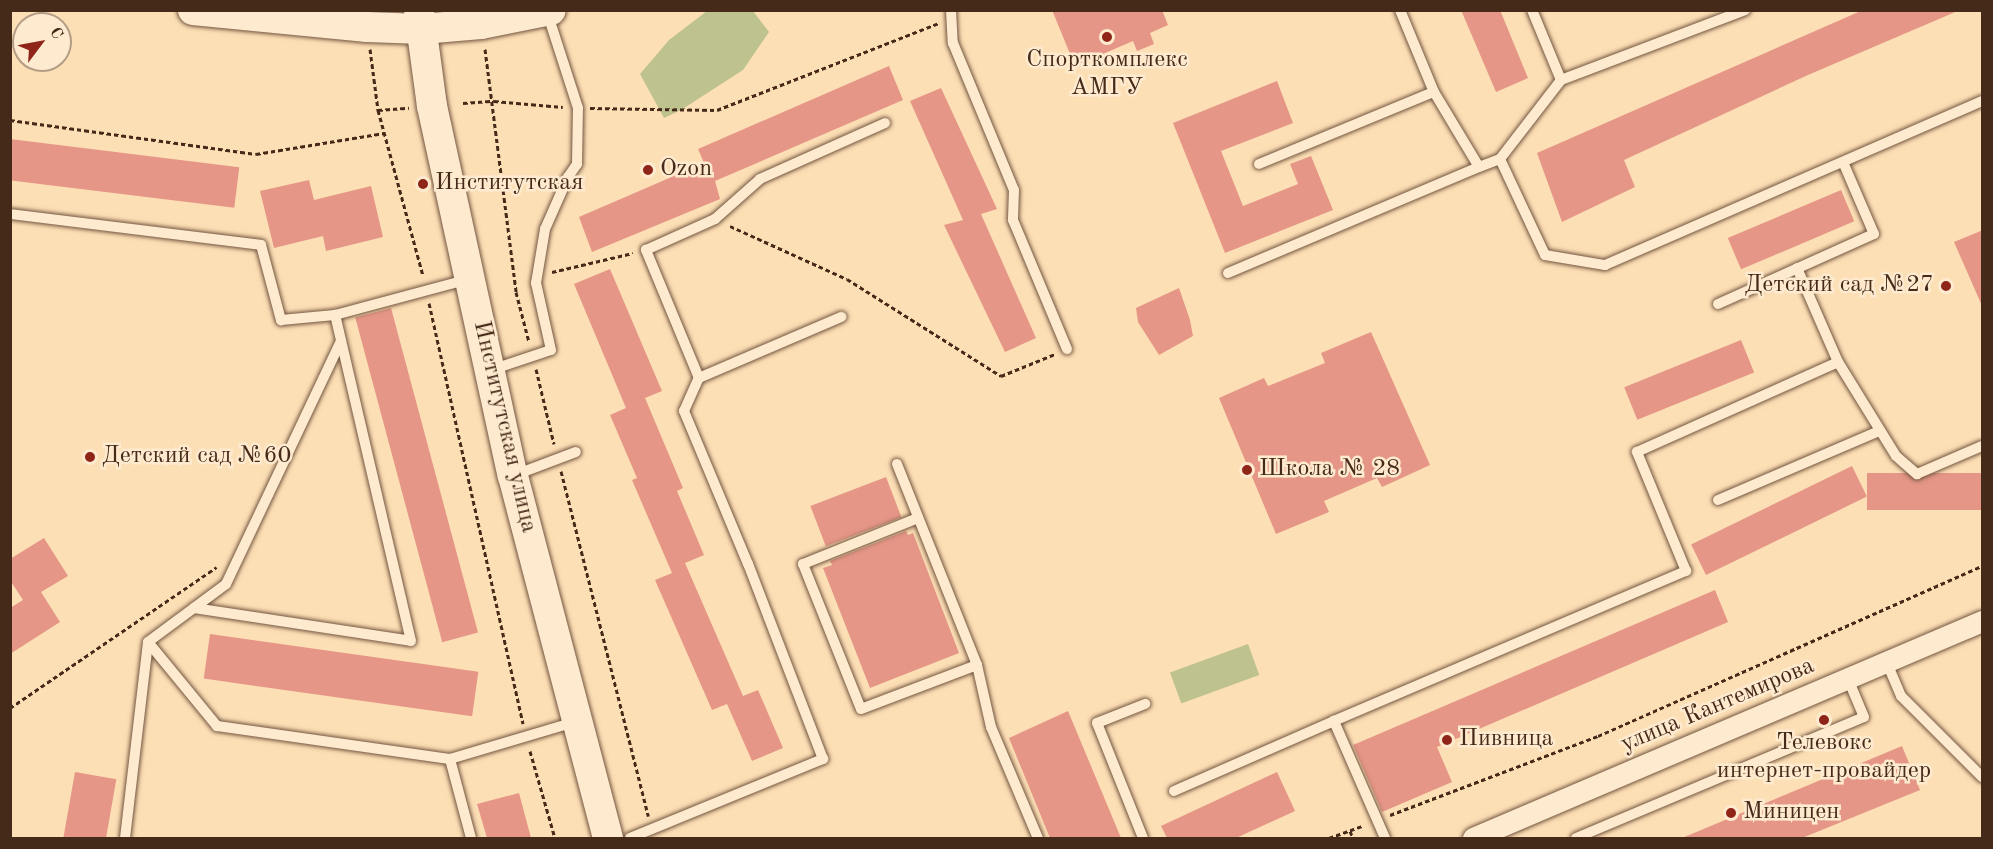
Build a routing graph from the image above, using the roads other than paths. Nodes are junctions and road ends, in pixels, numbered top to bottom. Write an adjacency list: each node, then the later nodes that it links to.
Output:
1 (193, 10): 7 (main road)
2 (1400, 10): 9 (lane)
3 (1532, 10): 8 (lane)
4 (1745, 10): 8 (lane)
5 (549, 11): 7 (main road); 26 (lane)
6 (952, 14): 24 (lane)
7 (420, 20): 19 (main road, Институтская улица)
8 (1561, 80): 12 (lane)
9 (1434, 92): 14 (lane); 15 (lane)
10 (1983, 101): 13 (lane)
11 (885, 123): 27 (lane)
12 (1500, 159): 13 (lane); 15 (lane)
13 (1843, 162): 17 (lane)
14 (1259, 164)
15 (1479, 167): 18 (lane)
16 (10, 214): 21 (lane)
17 (1797, 268): 20 (lane); 25 (lane)
18 (1228, 273)
19 (470, 279): 21 (lane); 26 (main road, Институтская улица)
20 (1718, 304)
21 (335, 315): 23 (lane)
22 (841, 317): 27 (lane)
23 (341, 342): 35 (lane); 35 (lane)
24 (1067, 350)
25 (1838, 362): 28 (lane); 43 (lane)
26 (490, 371): 32 (main road, Институтская улица)
27 (699, 378): 50 (lane)
28 (1879, 431): 29 (lane); 33 (lane)
29 (1983, 446)
30 (576, 452): 32 (lane)
31 (897, 464): 34 (lane)
32 (513, 476): 42 (main road, Институтская улица)
33 (1718, 500)
34 (918, 518): 39 (lane); 39 (lane)
35 (194, 608): 37 (lane)
36 (1983, 621): 38 (street, улица Кантемирова)
37 (148, 642): 44 (lane); 47 (lane)
38 (1887, 663): 40 (street, улица Кантемирова); 45 (lane)
39 (977, 665): 51 (lane)
40 (1848, 679): 54 (street, улица Кантемирова); 55 (lane)
41 (1145, 704): 52 (lane)
42 (578, 721): 44 (lane); 49 (main road, Институтская улица)
43 (1334, 721): 46 (lane); 53 (lane)
44 (450, 759): 48 (lane)
45 (1983, 777)
46 (1174, 791)
47 (125, 838)
48 (471, 838)
49 (608, 838)
50 (630, 838)
51 (1038, 838)
52 (1143, 838)
53 (1385, 838)
54 (1473, 838)
55 (1576, 838)

